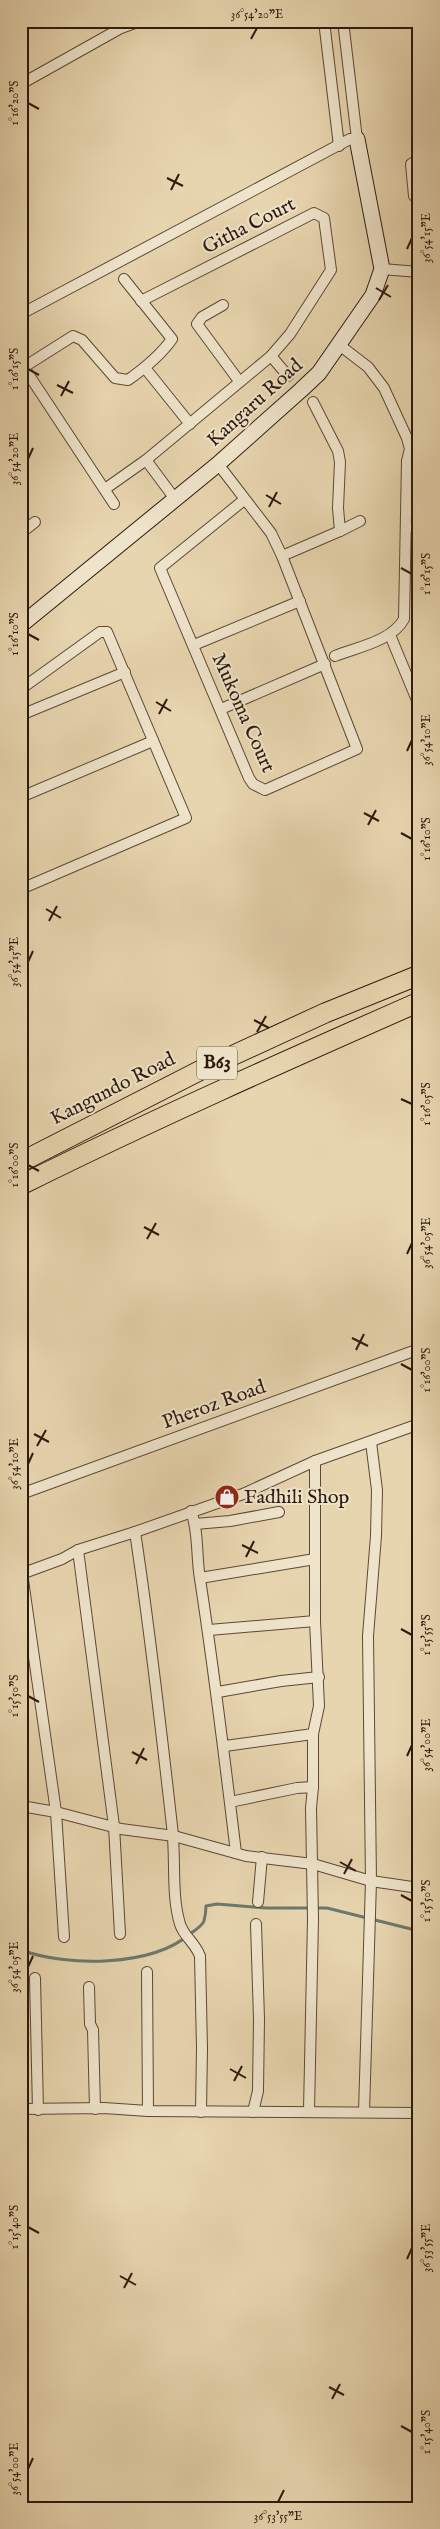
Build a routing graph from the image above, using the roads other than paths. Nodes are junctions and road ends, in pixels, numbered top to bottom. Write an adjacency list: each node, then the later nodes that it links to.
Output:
1 (140, 21): 4 (street)
2 (324, 21): 6 (street)
3 (343, 21): 5 (street)
4 (21, 84)
5 (357, 139): 6 (street); 9 (street, Kangaru Road)
6 (339, 146): 14 (street)
7 (419, 159): 8 (street)
8 (414, 196)
9 (382, 269): 10 (street); 15 (street, Kangaru Road)
10 (419, 272)
11 (124, 279): 12 (street)
12 (141, 301): 16 (street, Githa Court); 18 (street)
13 (223, 305): 20 (street)
14 (21, 314)
15 (338, 344): 24 (street, Kangaru Road); 31 (street)
16 (271, 356): 19 (street); 20 (street, Githa Court)
17 (22, 365): 18 (street); 25 (street)
18 (145, 368): 22 (street)
19 (288, 376)
20 (239, 381): 22 (street, Githa Court)
21 (313, 402): 33 (street)
22 (190, 424): 23 (street, Githa Court)
23 (146, 460): 25 (street, Githa Court); 26 (street)
24 (218, 464): 26 (street, Kangaru Road); 27 (street)
25 (105, 490): 28 (street)
26 (174, 499): 37 (street, Kangaru Road)
27 (244, 500): 35 (street); 39 (street, Mukoma Court)
28 (114, 504)
29 (360, 521): 33 (street)
30 (35, 522): 34 (street)
31 (407, 527): 32 (street); 38 (street)
32 (419, 527)
33 (340, 531): 35 (street)
34 (21, 533)
35 (282, 556): 36 (street)
36 (300, 601): 39 (street); 41 (street)
37 (21, 625)
38 (390, 635): 40 (street); 44 (street)
39 (194, 645): 45 (street, Mukoma Court)
40 (335, 656)
41 (325, 664): 45 (street); 45 (street, Mukoma Court)
42 (125, 672): 43 (street); 46 (street); 47 (street)
43 (21, 689)
44 (419, 706)
45 (221, 710)
46 (21, 715)
47 (153, 742): 48 (street); 49 (street)
48 (21, 797)
49 (21, 889)
50 (419, 975): 52 (highway, Kangundo Road / B63)
51 (419, 1002): 53 (highway, B63)
52 (21, 1162)
53 (21, 1186)
54 (419, 1349): 58 (street, Pheroz Road)
55 (419, 1424): 56 (street)
56 (371, 1442): 57 (street); 82 (street)
57 (315, 1461): 59 (street); 64 (street)
58 (21, 1494)
59 (191, 1511): 61 (street); 62 (street)
60 (279, 1512): 61 (street)
61 (196, 1524): 66 (street)
62 (135, 1532): 63 (street); 78 (street)
63 (78, 1550): 65 (street); 77 (street)
64 (315, 1559): 66 (street); 67 (street)
65 (22, 1574): 76 (street)
66 (200, 1578): 68 (street)
67 (315, 1621): 68 (street); 69 (street)
68 (209, 1630): 70 (street)
69 (319, 1677): 70 (street); 71 (street)
70 (218, 1692): 72 (street)
71 (313, 1734): 72 (street); 73 (street)
72 (225, 1746): 74 (street)
73 (313, 1786): 74 (street); 81 (street)
74 (230, 1802): 79 (street)
75 (21, 1806): 76 (street)
76 (56, 1812): 77 (street); 87 (street)
77 (114, 1826): 78 (street); 86 (street)
78 (174, 1836): 79 (street); 97 (street)
79 (236, 1853): 80 (street)
80 (262, 1857): 81 (street); 84 (street)
81 (313, 1864): 82 (street); 96 (street)
82 (372, 1881): 83 (street); 99 (street)
83 (419, 1888)
84 (258, 1902)
85 (256, 1924): 98 (street)
86 (120, 1934)
87 (64, 1938)
88 (147, 1972): 95 (street)
89 (35, 1978): 93 (street)
90 (89, 1986): 94 (street)
91 (419, 2097): 100 (street)
92 (21, 2109): 93 (street)
93 (38, 2110): 94 (street)
94 (95, 2110): 95 (street)
95 (148, 2111): 97 (street)
96 (309, 2111): 98 (street); 99 (street)
97 (201, 2112): 98 (street)
98 (253, 2112)
99 (364, 2112): 100 (street)
100 (418, 2113)

